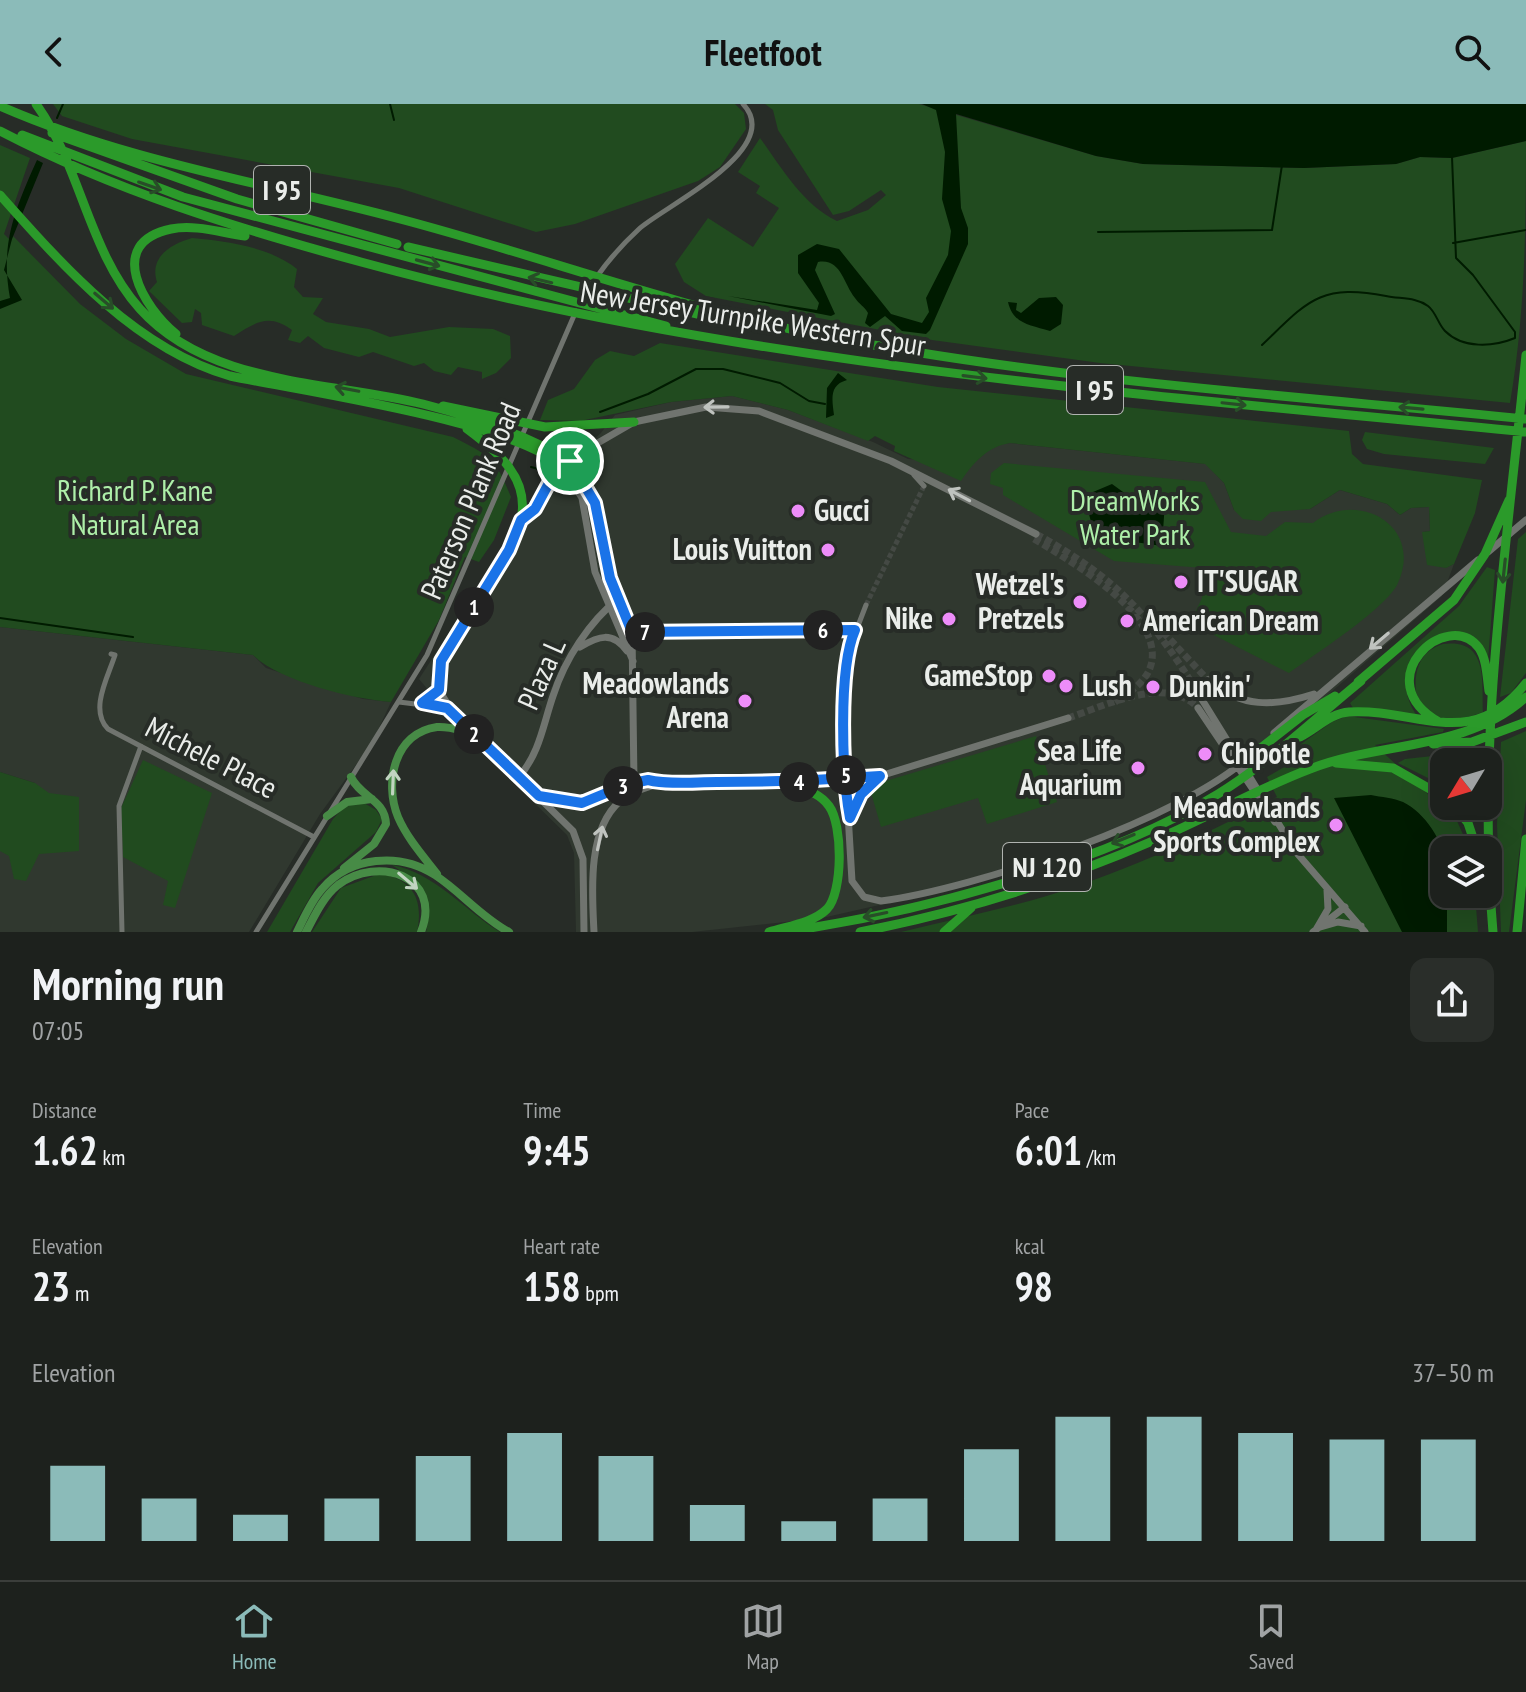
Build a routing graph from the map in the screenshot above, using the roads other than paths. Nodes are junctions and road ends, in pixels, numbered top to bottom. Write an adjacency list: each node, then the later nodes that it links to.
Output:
1 (36, 104): 11 (highway)
2 (743, 104): 41 (street, Paterson Plank Road)
3 (3, 108): 7 (highway); 9 (highway, New Jersey Turnpike Western Spur / I 95)
4 (0, 128): 6 (highway, New Jersey Turnpike Western Spur / I 95); 10 (highway, one-way to 10)
5 (2, 197): 16 (highway, one-way to 16)
6 (277, 240): 10 (highway, New Jersey Turnpike Western Spur / I 95); 11 (highway)
7 (397, 244)
8 (408, 247): 9 (highway, one-way to 8)
9 (754, 321): 14 (highway, New Jersey Turnpike Western Spur / I 95, one-way to 9)
10 (704, 337): 17 (highway, New Jersey Turnpike Western Spur / I 95, one-way to 17)
11 (193, 349): 13 (highway, one-way to 11)
12 (1526, 355): 22 (highway)
13 (423, 404): 15 (highway); 18 (highway)
14 (1526, 419)
15 (634, 422): 19 (street); 20 (street, one-way to 15)
16 (461, 425): 18 (highway); 23 (highway)
17 (1526, 432)
18 (545, 451): 19 (highway)
19 (562, 461): 23 (street); 26 (street); 27 (street)
20 (910, 470): 21 (street); 25 (street, one-way to 20)
21 (924, 486)
22 (1512, 493): 35 (highway, NJ 120); 43 (highway, one-way to 43)
23 (521, 520): 37 (street)
24 (1526, 520): 38 (street, one-way to 38)
25 (1033, 535)
26 (619, 598): 27 (street, Plaza L); 30 (street)
27 (611, 605): 31 (street, Plaza L); 33 (street)
28 (866, 605): 29 (street)
29 (855, 630): 30 (street); 60 (street)
30 (632, 632): 33 (street)
31 (578, 648): 33 (street); 59 (street, Plaza L)
32 (111, 654): 53 (street, Michele Place)
33 (631, 656): 61 (street)
34 (1208, 680): 38 (street)
35 (1361, 681): 51 (highway, NJ 120); 55 (highway)
36 (1526, 683): 39 (highway)
37 (439, 690): 42 (street); 44 (street)
38 (1318, 692): 55 (street)
39 (1521, 696): 49 (highway); 49 (highway, NJ 120)
40 (1201, 698): 54 (street)
41 (399, 702): 42 (street); 58 (street, Paterson Plank Road)
42 (422, 703): 44 (street)
43 (1492, 706): 48 (highway); 76 (highway)
44 (447, 708): 50 (street)
45 (1198, 708): 54 (street)
46 (1068, 718): 57 (street)
47 (1526, 722): 52 (highway)
48 (1442, 724): 49 (highway); 51 (highway)
49 (1464, 729): 52 (highway, NJ 120)
50 (474, 733): 59 (street); 72 (main road, one-way to 50)
51 (1286, 743): 88 (highway, NJ 120, one-way to 88)
52 (1413, 744): 56 (highway, NJ 120)
53 (141, 746): 69 (street, Michele Place); 81 (street)
54 (1233, 754): 73 (street)
55 (1248, 758): 68 (street)
56 (1329, 762): 64 (highway); 74 (highway, NJ 120)
57 (880, 776): 60 (street); 68 (street)
58 (351, 777): 66 (main road); 67 (street, Paterson Plank Road)
59 (519, 777): 65 (street)
60 (846, 780): 62 (street); 68 (street)
61 (634, 782): 63 (street); 65 (street)
62 (786, 782): 63 (street); 87 (highway)
63 (660, 783): 78 (street, one-way to 63)
64 (1430, 787)
65 (539, 796): 77 (street)
66 (373, 799): 67 (main road); 71 (main road)
67 (327, 816): 69 (street, Paterson Plank Road)
68 (850, 818)
69 (314, 837): 82 (street, Paterson Plank Road)
70 (1526, 839): 91 (highway)
71 (338, 875): 72 (main road); 83 (main road)
72 (439, 878): 86 (main road)
73 (1326, 887): 75 (street); 80 (street)
74 (976, 904): 89 (highway, NJ 120); 90 (highway)
75 (1345, 907): 79 (street); 80 (street)
76 (1493, 927)
77 (584, 928)
78 (594, 928)
79 (1363, 929): 80 (street)
80 (1315, 930)
81 (122, 932)
82 (256, 932)
83 (297, 932)
84 (306, 932): 85 (main road, one-way to 85)
85 (421, 932)
86 (509, 932)
87 (769, 932)
88 (784, 932)
89 (860, 932)
90 (944, 932)
91 (1517, 932)

